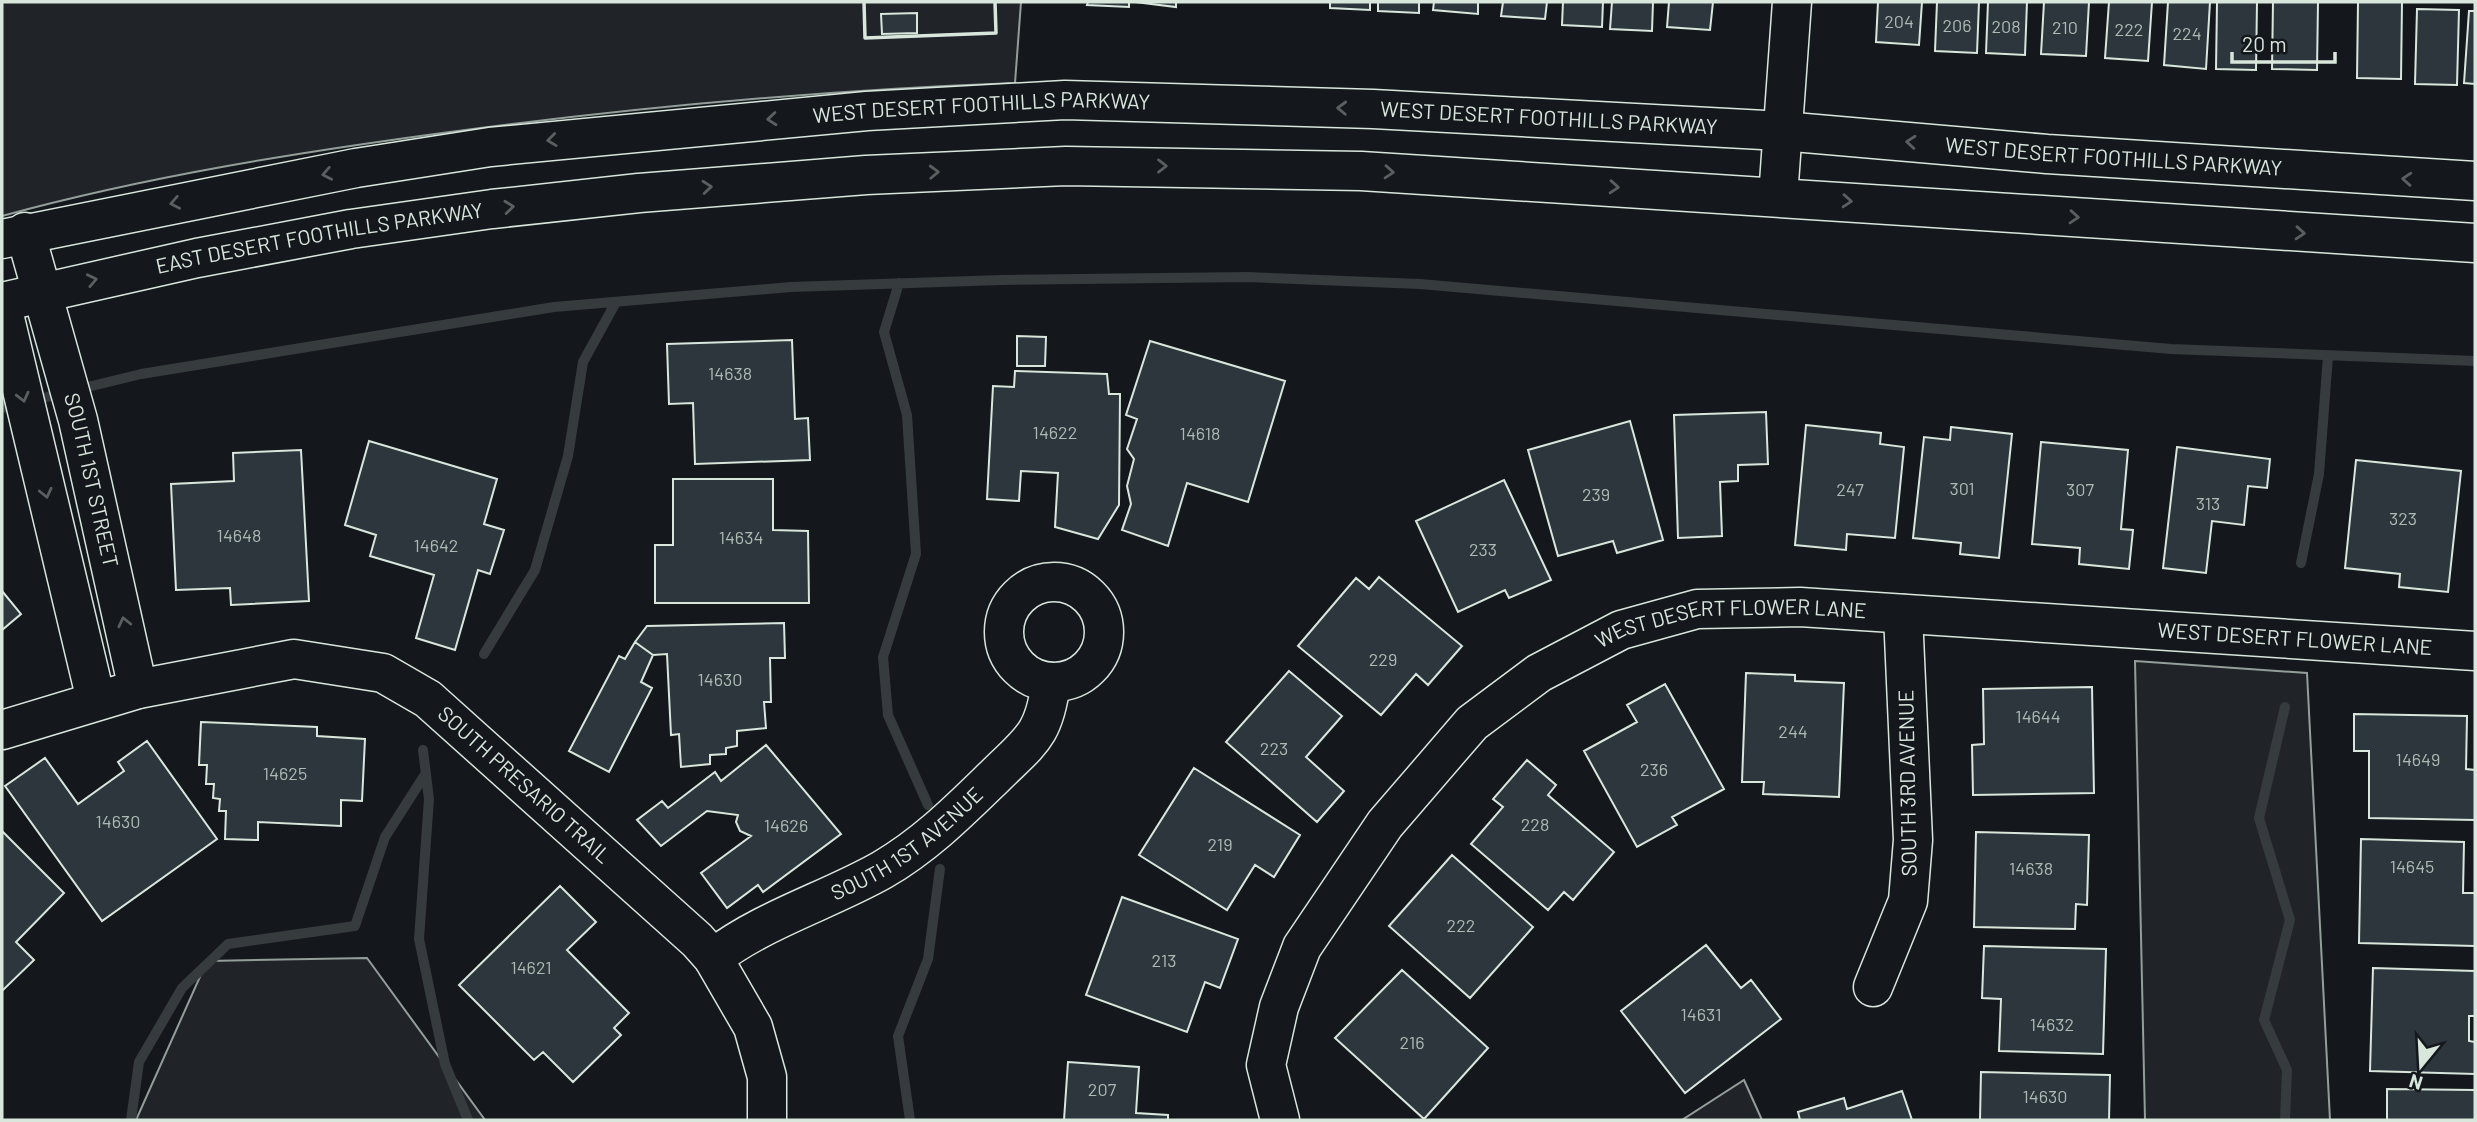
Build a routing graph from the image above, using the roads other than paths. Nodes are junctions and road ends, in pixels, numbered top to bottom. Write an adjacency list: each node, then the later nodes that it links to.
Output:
1 (1792, 2): 2 (street)
2 (1782, 131): 3 (street, WEST DESERT FOOTHILLS PARKWAY, one-way to 2); 4 (street); 5 (street, WEST DESERT FOOTHILLS PARKWAY, one-way to 5)
3 (2475, 181)
4 (1778, 197): 6 (street, one-way to 6); 7 (street, EAST DESERT FOOTHILLS PARKWAY, one-way to 4)
5 (13, 235): 7 (street, SOUTH 1ST STREET)
6 (2475, 243)
7 (43, 291): 8 (street, EAST DESERT FOOTHILLS PARKWAY); 12 (street, SOUTH 1ST STREET, one-way to 7)
8 (2, 304): 13 (street, one-way to 13)
9 (1903, 614): 10 (street, WEST DESERT FLOWER LANE); 16 (street, SOUTH 3RD AVENUE); 18 (street, WEST DESERT FLOWER LANE)
10 (2475, 651)
11 (1051, 682): 15 (street, SOUTH 1ST AVENUE)
12 (138, 689): 13 (street); 15 (street, SOUTH PRESARIO TRAIL)
13 (96, 700): 14 (street)
14 (2, 730)
15 (713, 958): 17 (street, SOUTH PRESARIO TRAIL)
16 (1873, 987)
17 (767, 1120)
18 (1280, 1120)

